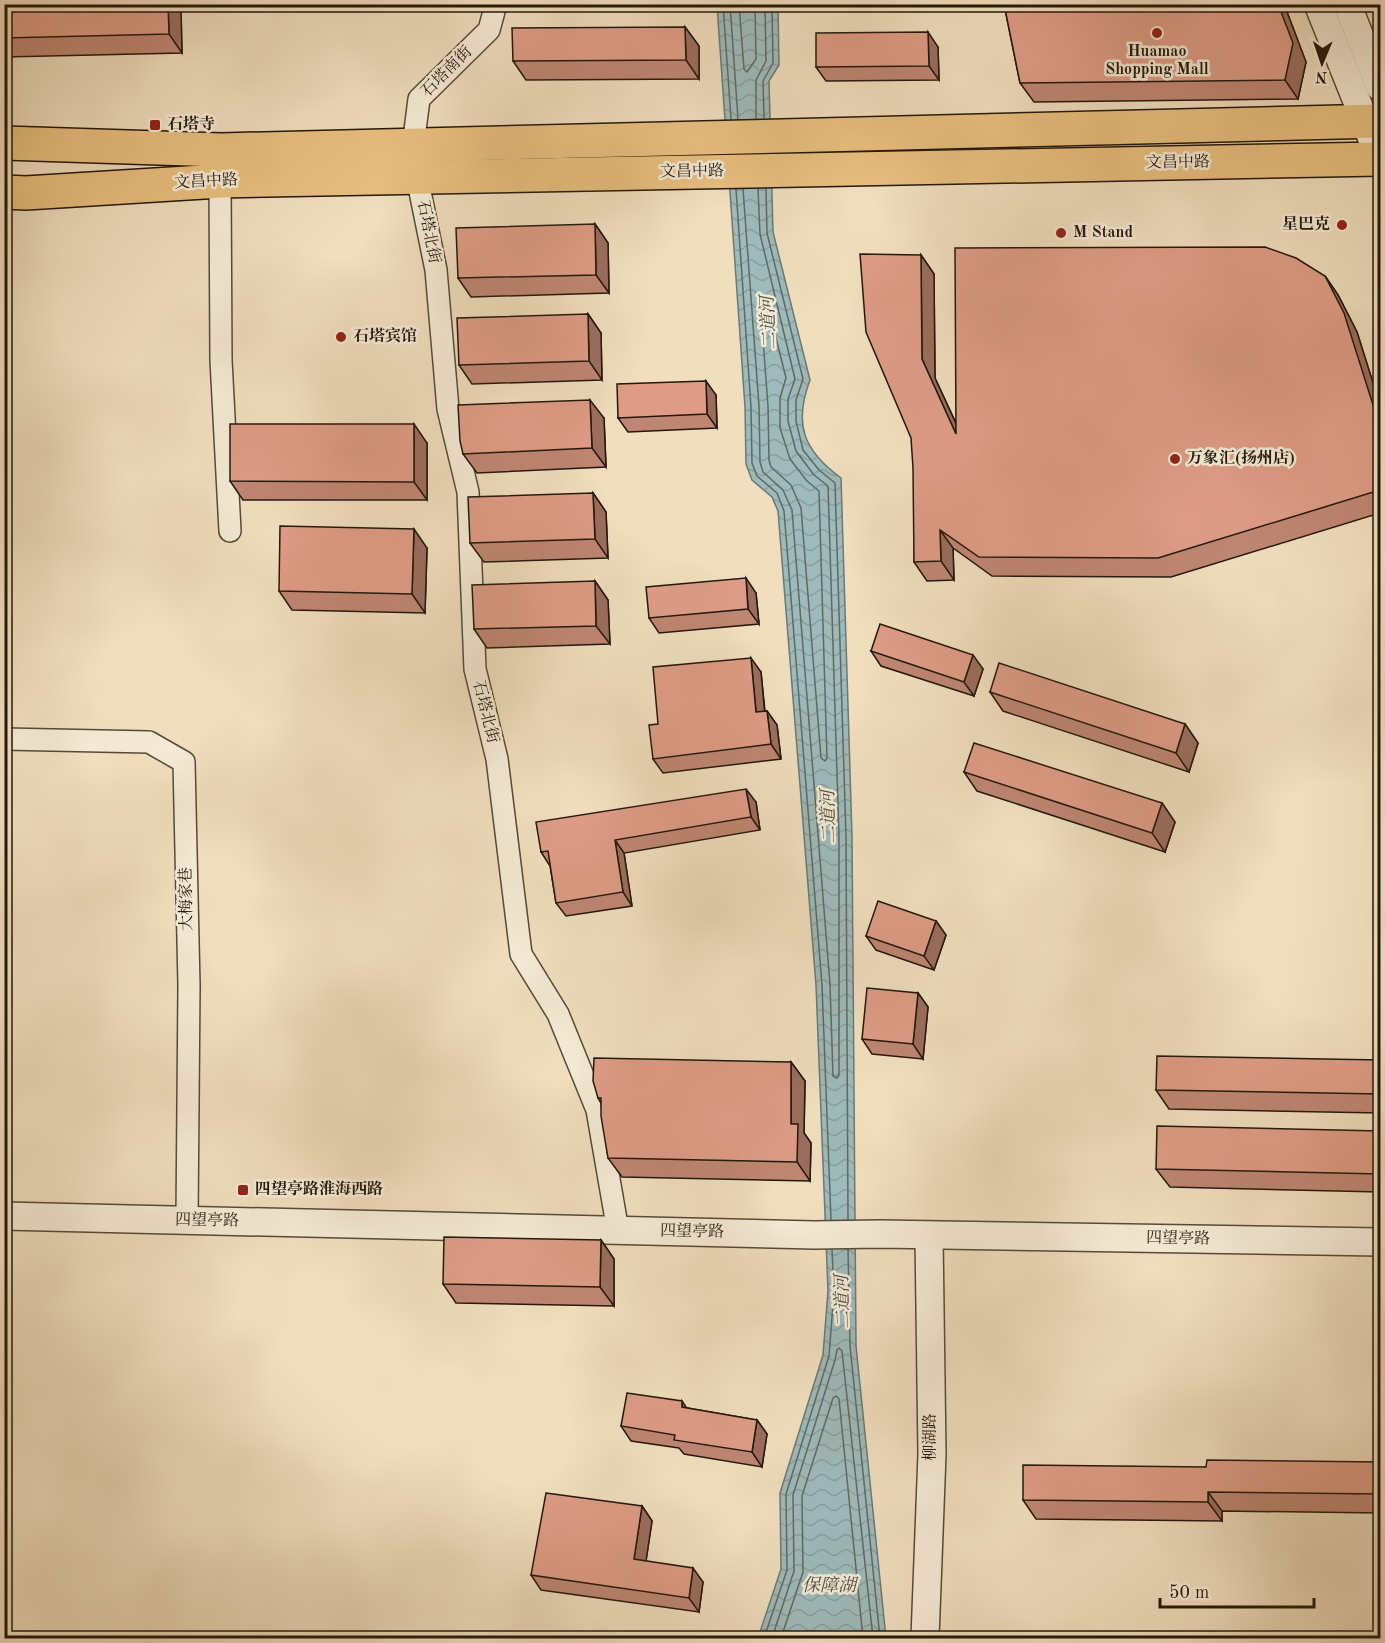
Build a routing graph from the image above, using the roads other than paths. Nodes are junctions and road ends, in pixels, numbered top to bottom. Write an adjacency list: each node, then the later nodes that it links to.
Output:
1 (496, 4): 8 (street, 石塔南街)
2 (1318, 4): 5 (street)
3 (1347, 4): 4 (street)
4 (1380, 87)
5 (1372, 121): 7 (street); 8 (main road, 文昌中路)
6 (4, 143): 8 (main road, 文昌中路)
7 (1380, 159): 8 (main road, 文昌中路)
8 (415, 161): 9 (main road, 文昌中路); 15 (street, 石塔北街)
9 (220, 181): 10 (main road, 文昌中路); 11 (street)
10 (4, 192)
11 (230, 531)
12 (4, 739): 14 (street, 大梅家巷)
13 (4, 1216): 14 (street, 四望亭路)
14 (187, 1220): 15 (street, 四望亭路)
15 (618, 1231): 16 (street, 四望亭路)
16 (929, 1236): 17 (street, 四望亭路); 18 (street, 柳湖路)
17 (1380, 1242)
18 (925, 1638)

